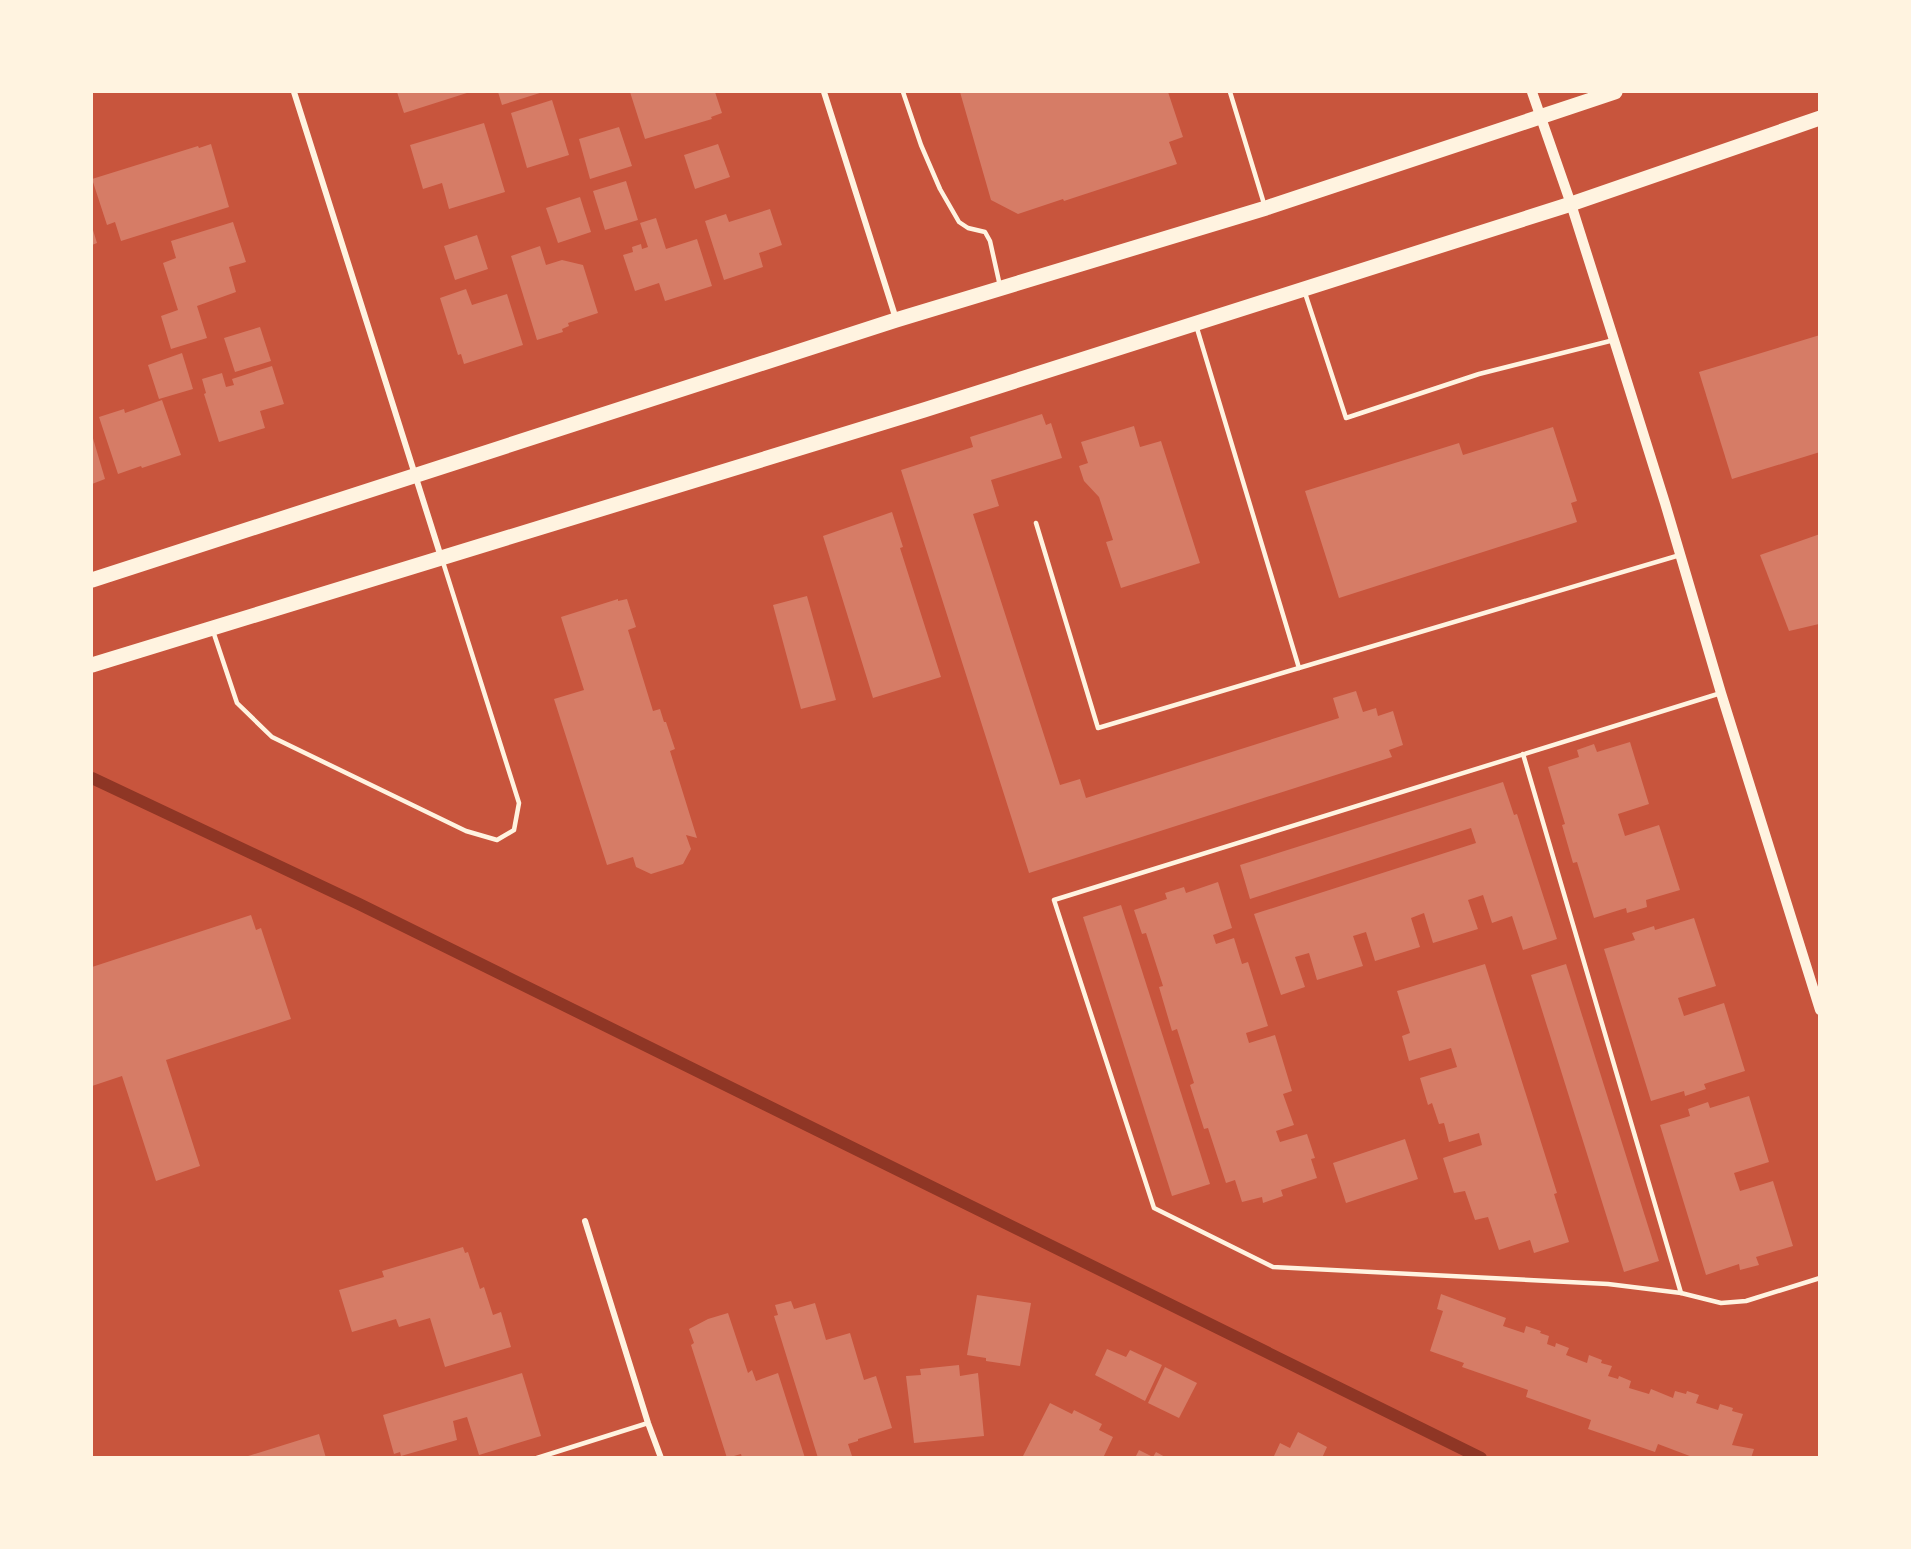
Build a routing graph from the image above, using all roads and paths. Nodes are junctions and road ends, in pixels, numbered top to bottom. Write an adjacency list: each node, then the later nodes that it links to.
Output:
1 (294, 92): 16 (street)
2 (824, 92): 13 (street)
3 (903, 92): 11 (lane)
4 (1230, 92): 10 (lane)
5 (1532, 92): 7 (street)
6 (1615, 92): 7 (main road)
7 (1540, 117): 9 (street); 10 (main road)
8 (1820, 118): 9 (main road)
9 (1571, 204): 12 (main road); 15 (street)
10 (1266, 208): 11 (main road)
11 (1001, 288): 13 (main road)
12 (1304, 288): 14 (main road); 15 (lane)
13 (896, 320): 16 (main road)
14 (1195, 322): 19 (main road); 23 (lane)
15 (1614, 340): 18 (street)
16 (416, 476): 19 (street); 20 (main road)
17 (1036, 523): 23 (lane)
18 (1680, 555): 23 (lane); 24 (street)
19 (441, 559): 21 (main road); 21 (lane)
20 (92, 580)
21 (212, 628): 22 (main road)
22 (92, 665)
23 (1299, 668)
24 (1721, 693): 25 (lane); 26 (street)
25 (1523, 754): 29 (lane); 29 (lane)
26 (1820, 1010)
27 (585, 1221): 30 (street)
28 (1820, 1278): 29 (lane)
29 (1681, 1293)
30 (648, 1423): 31 (lane); 32 (street)
31 (537, 1458)
32 (661, 1458)

